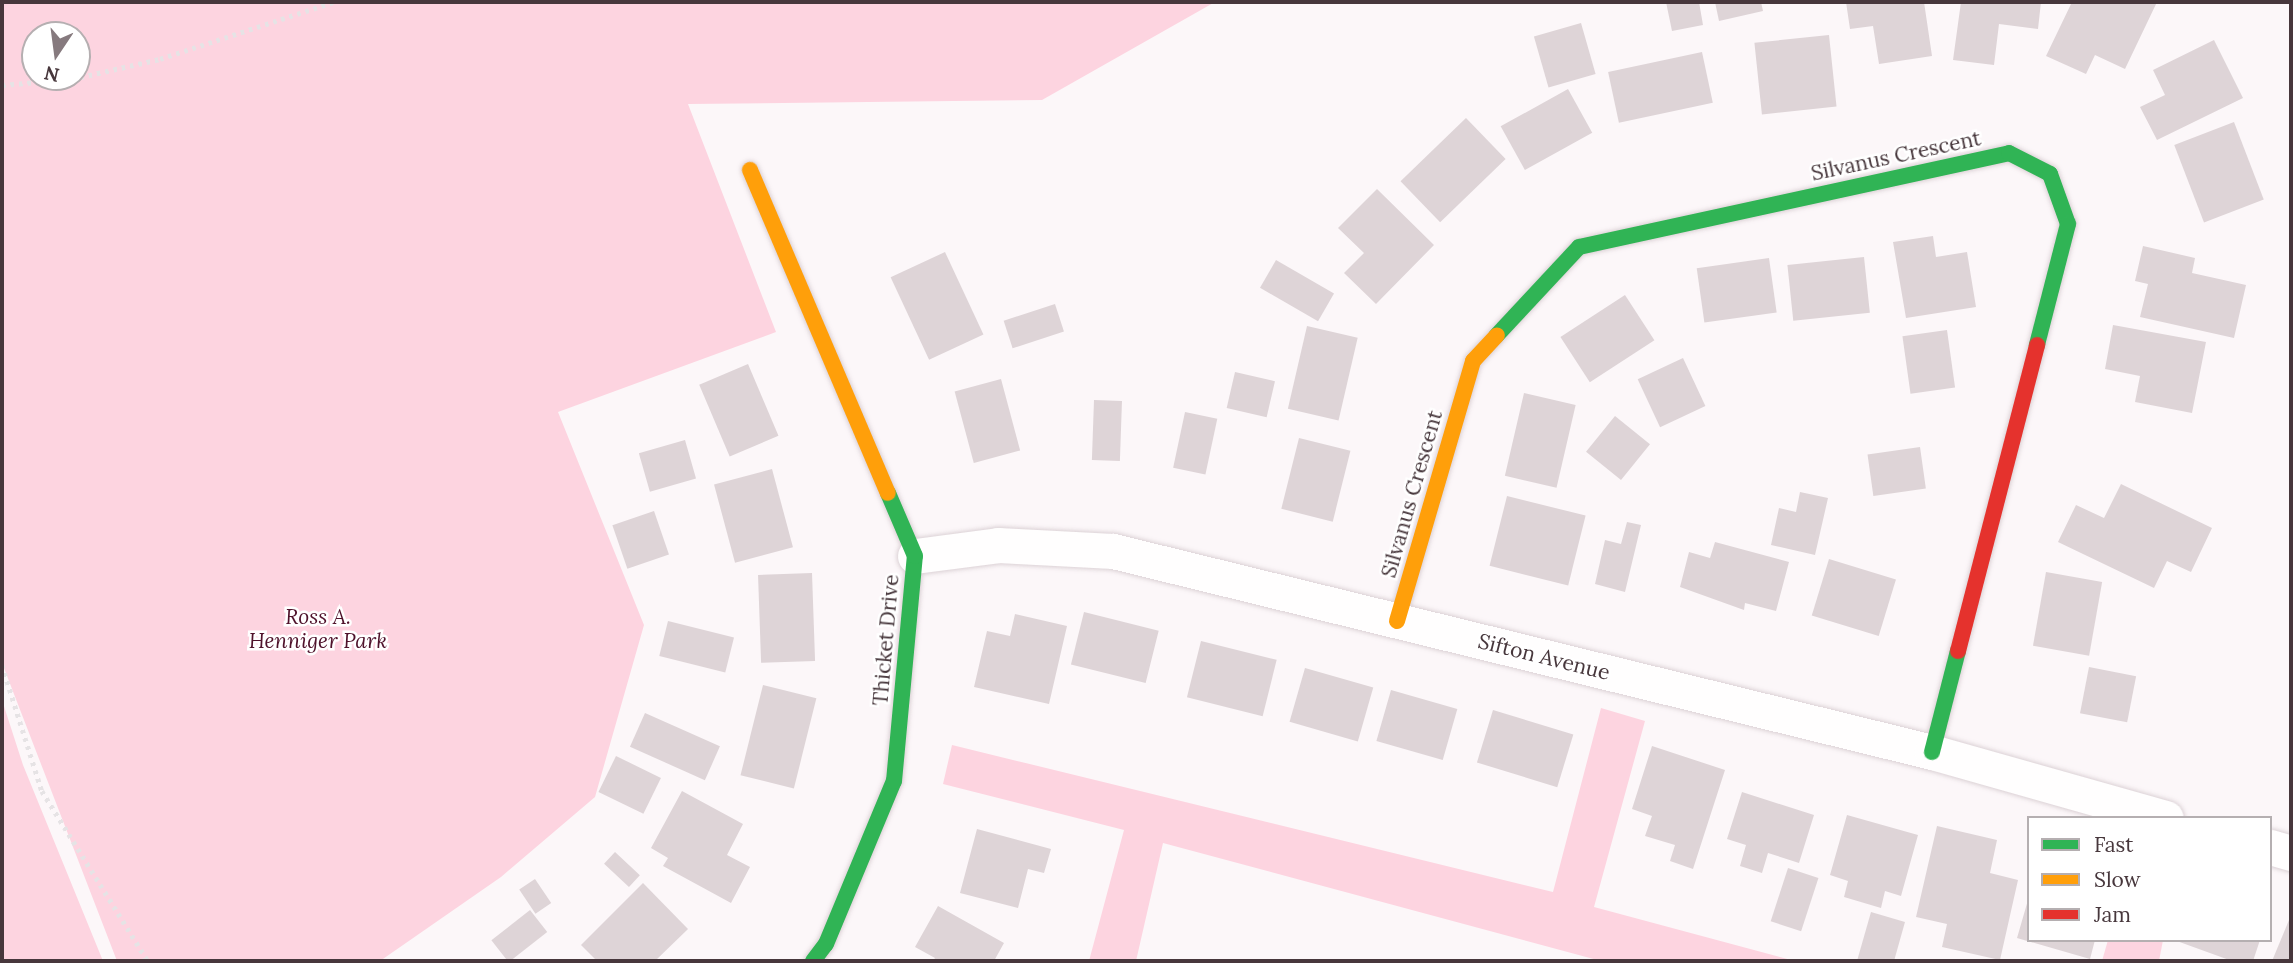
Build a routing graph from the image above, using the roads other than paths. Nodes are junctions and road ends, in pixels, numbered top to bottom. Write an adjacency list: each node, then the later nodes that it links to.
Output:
1 (750, 170): 2 (street, Thicket Drive)
2 (915, 556): 3 (street, Sifton Avenue); 8 (street, Thicket Drive)
3 (1397, 621): 4 (street, Sifton Avenue); 4 (street, Silvanus Crescent)
4 (1932, 752): 5 (street, Sifton Avenue)
5 (2158, 816)
6 (2272, 848): 7 (street)
7 (2291, 853)
8 (813, 961)

